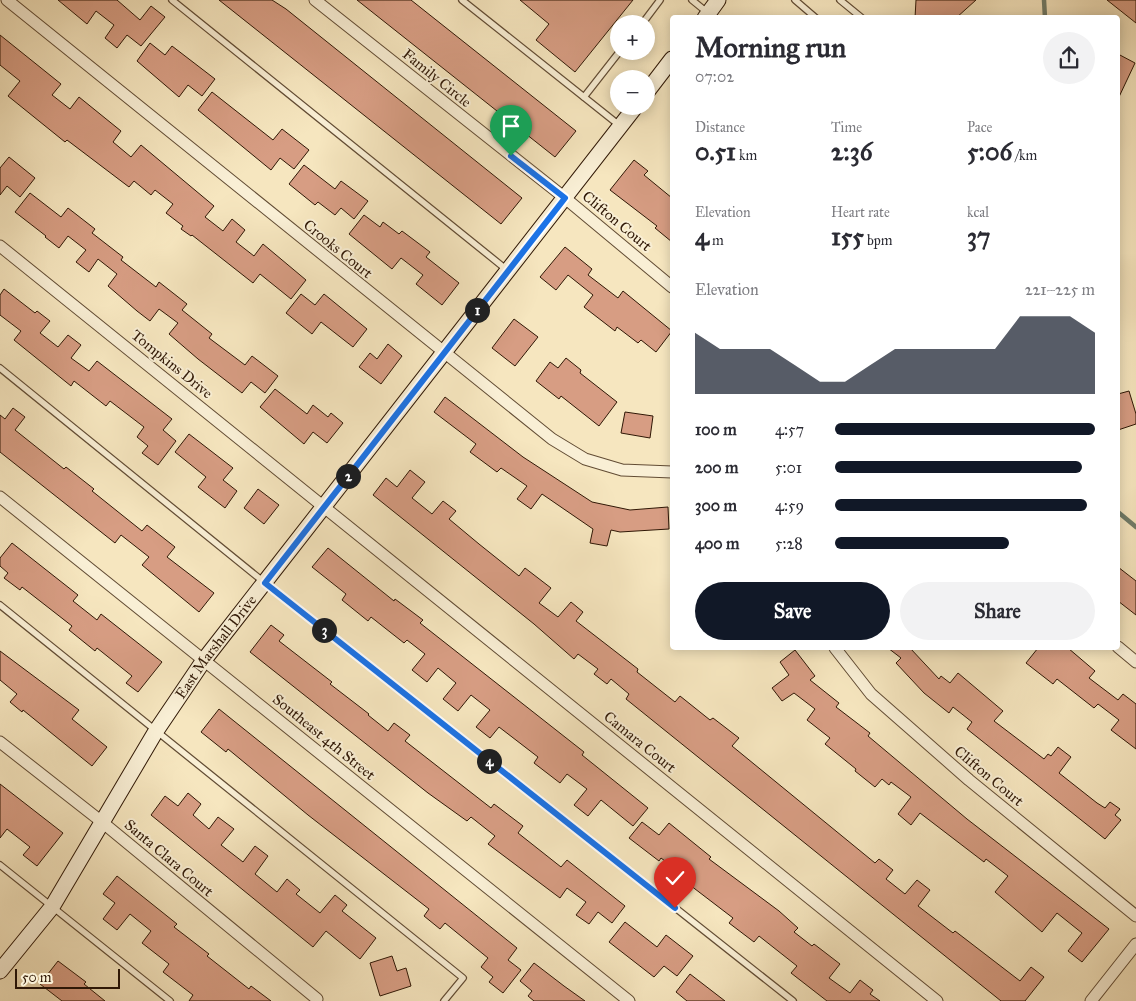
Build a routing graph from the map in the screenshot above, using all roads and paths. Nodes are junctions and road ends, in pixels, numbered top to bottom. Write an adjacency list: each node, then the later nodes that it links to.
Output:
1 (7, 0): 24 (street, Crooks Court)
2 (172, 0): 22 (lane)
3 (315, 0): 20 (street, Family Circle)
4 (462, 0): 17 (lane)
5 (660, 0): 10 (lane)
6 (692, 0): 11 (lane)
7 (718, 0): 11 (main road)
8 (795, 0): 12 (lane)
9 (840, 0): 13 (lane)
10 (649, 15)
11 (706, 15)
12 (812, 15)
13 (858, 15)
14 (613, 60): 17 (lane)
15 (670, 62): 16 (main road)
16 (655, 81)
17 (584, 97): 19 (lane)
18 (629, 115): 19 (main road, East Marshall Drive)
19 (620, 126): 20 (main road, East Marshall Drive)
20 (565, 198): 22 (main road, East Marshall Drive); 23 (street, Clifton Court)
21 (0, 246): 28 (street, Tompkins Drive)
22 (508, 270): 24 (main road, East Marshall Drive)
23 (670, 285)
24 (444, 353): 26 (street, Crooks Court); 28 (main road, East Marshall Drive)
25 (0, 368): 29 (lane)
26 (670, 472)
27 (0, 497): 33 (street, Southeast 4th Street)
28 (324, 506): 29 (main road, East Marshall Drive); 48 (street, Camara Court)
29 (265, 583): 33 (main road, East Marshall Drive); 47 (lane)
30 (0, 605): 35 (lane)
31 (1120, 649): 34 (street)
32 (837, 650): 40 (street, Clifton Court)
33 (204, 660): 35 (main road, East Marshall Drive); 46 (street, Southeast 4th Street)
34 (1136, 662)
35 (156, 731): 37 (main road, East Marshall Drive); 45 (lane)
36 (0, 742): 37 (street, Santa Clara Court)
37 (102, 822): 39 (main road, East Marshall Drive); 43 (street, Santa Clara Court)
38 (0, 865): 39 (lane)
39 (52, 907): 42 (main road, East Marshall Drive); 44 (lane)
40 (1136, 916)
41 (1136, 944): 49 (street)
42 (0, 970)
43 (317, 999)
44 (170, 1001)
45 (444, 1001)
46 (629, 1001)
47 (793, 1001)
48 (936, 1001)
49 (1091, 1001)

